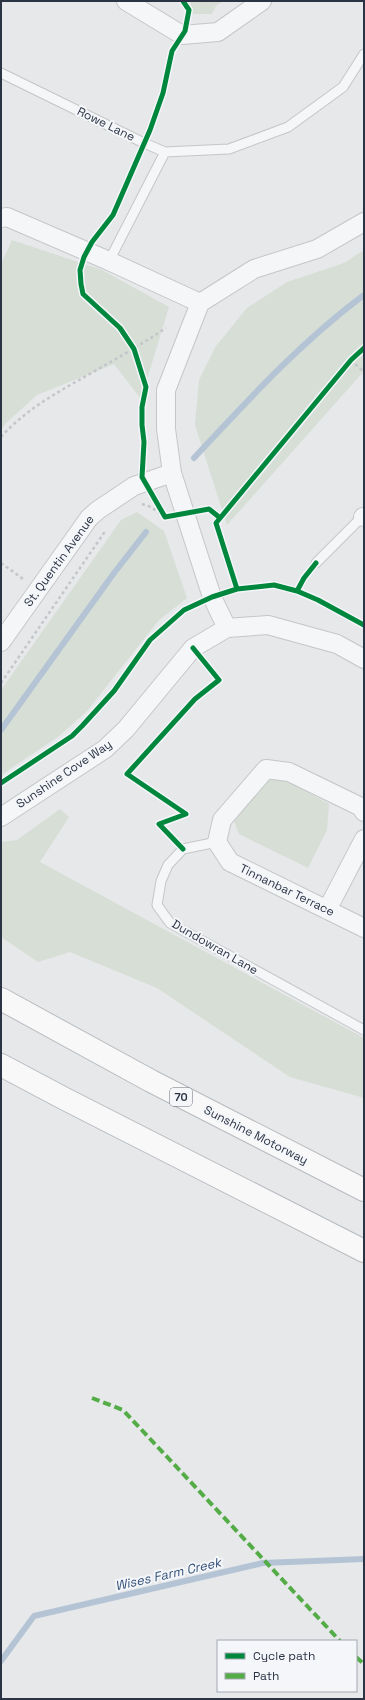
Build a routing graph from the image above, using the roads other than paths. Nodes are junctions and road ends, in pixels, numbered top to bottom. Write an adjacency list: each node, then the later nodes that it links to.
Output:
1 (126, 1): 2 (street)
2 (262, 1)
3 (364, 54): 5 (lane)
4 (1, 73): 5 (lane, Rowe Lane)
5 (165, 152): 8 (lane)
6 (1, 218): 8 (street)
7 (364, 222): 9 (street)
8 (109, 261): 9 (street)
9 (200, 303): 10 (street)
10 (172, 473): 13 (street); 14 (street, St. Quentin Avenue)
11 (364, 516): 12 (lane)
12 (316, 563)
13 (227, 628): 15 (street, Sunshine Cove Way); 17 (street, Sunshine Cove Way)
14 (1, 642)
15 (364, 659)
16 (364, 812): 19 (street)
17 (1, 817)
18 (364, 839): 20 (street)
19 (217, 842): 20 (street, Tinnanbar Terrace); 23 (lane, Dundowran Lane)
20 (327, 910): 21 (street, Tinnanbar Terrace)
21 (364, 928)
22 (1, 999): 25 (highway, Sunshine Motorway / 70)
23 (364, 1030)
24 (1, 1065): 26 (highway)
25 (364, 1190)
26 (364, 1251)

